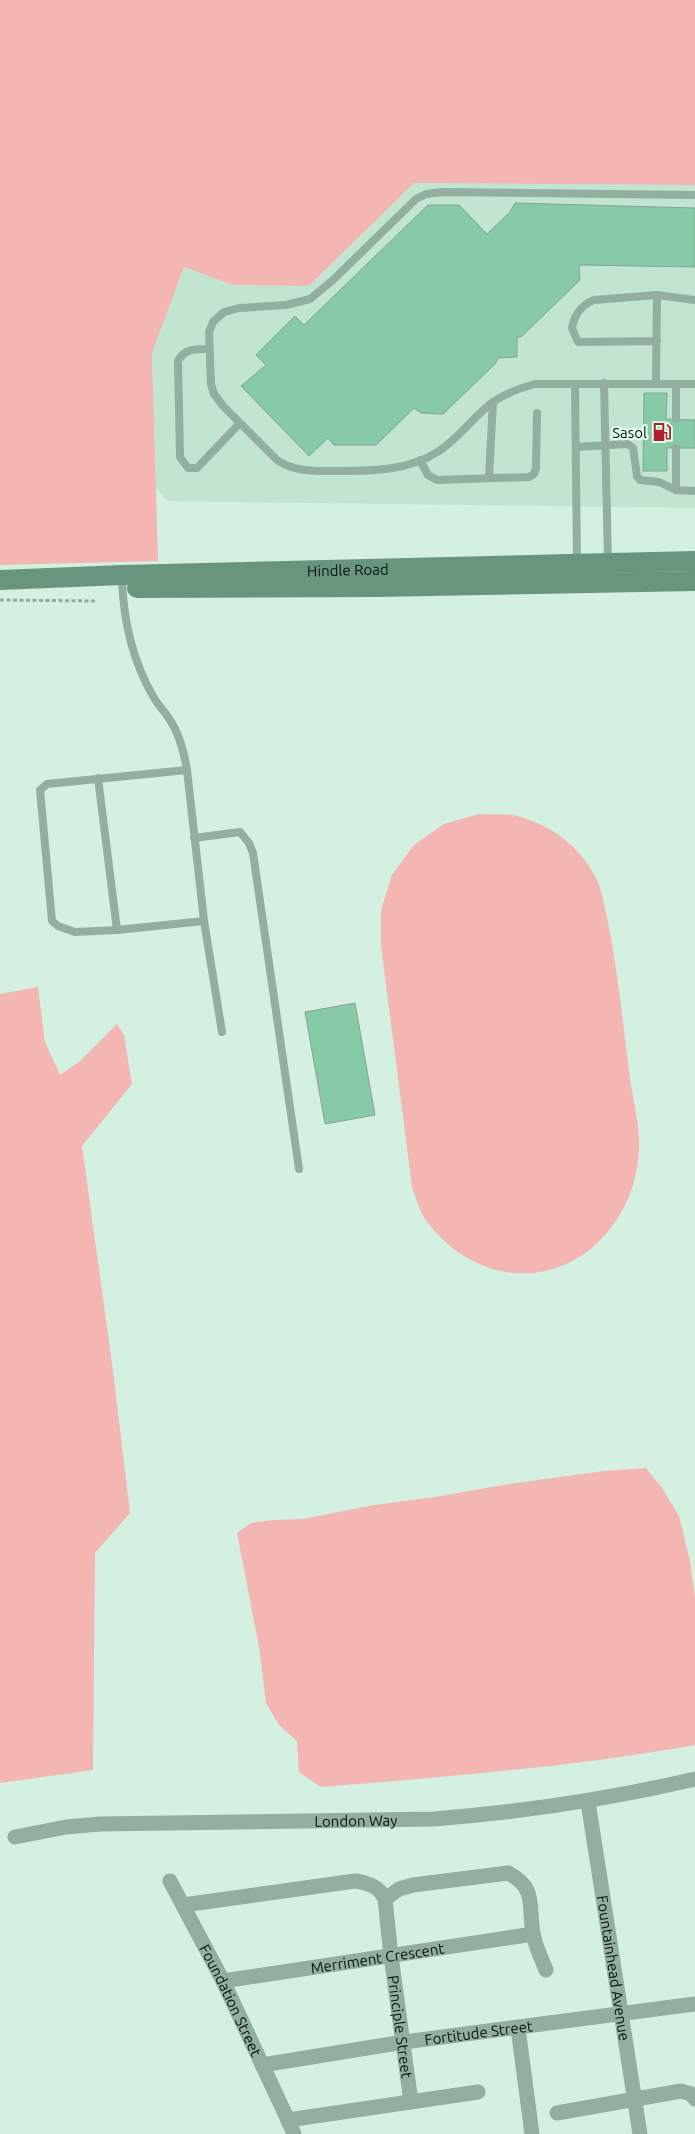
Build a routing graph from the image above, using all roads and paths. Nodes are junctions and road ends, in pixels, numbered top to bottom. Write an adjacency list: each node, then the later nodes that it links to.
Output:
1 (695, 195): 5 (lane)
2 (657, 295): 3 (lane); 4 (lane); 4 (lane)
3 (695, 300)
4 (656, 342): 8 (lane)
5 (209, 349): 14 (lane); 14 (lane)
6 (604, 383): 7 (lane); 8 (lane); 15 (lane)
7 (575, 384): 11 (lane); 16 (lane)
8 (656, 384): 9 (lane)
9 (676, 384): 10 (lane); 13 (lane)
10 (695, 384)
11 (493, 402): 18 (lane); 19 (lane)
12 (537, 413): 19 (lane)
13 (676, 420)
14 (240, 423): 18 (lane)
15 (604, 444): 16 (lane); 20 (lane); 23 (lane)
16 (576, 447): 24 (lane)
17 (676, 448): 20 (lane)
18 (420, 460): 19 (lane)
19 (489, 477)
20 (676, 490): 21 (lane)
21 (695, 491)
22 (695, 560): 23 (main road, Hindle Road)
23 (608, 563): 24 (main road, Hindle Road); 28 (lane)
24 (577, 573): 26 (main road, Hindle Road); 28 (main road, Hindle Road)
25 (0, 580): 26 (main road, Hindle Road)
26 (122, 581): 29 (main road, Hindle Road); 32 (lane)
27 (695, 581): 28 (main road, Hindle Road)
28 (608, 583)
29 (0, 586)
30 (0, 600): 31 (path)
31 (95, 601)
32 (187, 770): 33 (lane); 34 (lane)
33 (98, 778): 36 (lane); 36 (lane)
34 (194, 838): 35 (lane); 38 (lane)
35 (204, 921): 36 (lane); 37 (lane)
36 (117, 930)
37 (222, 1032)
38 (299, 1169)
39 (695, 1779): 40 (street, London Way)
40 (588, 1802): 41 (street, London Way); 50 (street, Fountainhead Avenue)
41 (15, 1837)
42 (170, 1882): 44 (street, Foundation Street)
43 (383, 1895): 44 (street); 45 (street); 46 (street, Principle Street)
44 (183, 1905): 48 (street, Foundation Street)
45 (533, 1934): 46 (street, Merriment Crescent); 47 (street)
46 (391, 1956): 48 (street, Merriment Crescent); 52 (street, Principle Street)
47 (546, 1970)
48 (223, 1982): 53 (street, Foundation Street)
49 (695, 2004): 50 (street, Fortitude Street)
50 (622, 2013): 51 (street, Fortitude Street); 56 (street, Fountainhead Avenue)
51 (518, 2028): 52 (street, Fortitude Street); 61 (street)
52 (404, 2042): 53 (street, Fortitude Street); 57 (street, Principle Street)
53 (262, 2065): 59 (street, Foundation Street)
54 (478, 2092): 57 (street)
55 (695, 2099): 56 (street)
56 (635, 2100): 58 (street); 62 (street, Fountainhead Avenue)
57 (411, 2102): 59 (street)
58 (557, 2113)
59 (288, 2120): 60 (street, Foundation Street)
60 (294, 2134)
61 (532, 2134)
62 (640, 2134)

